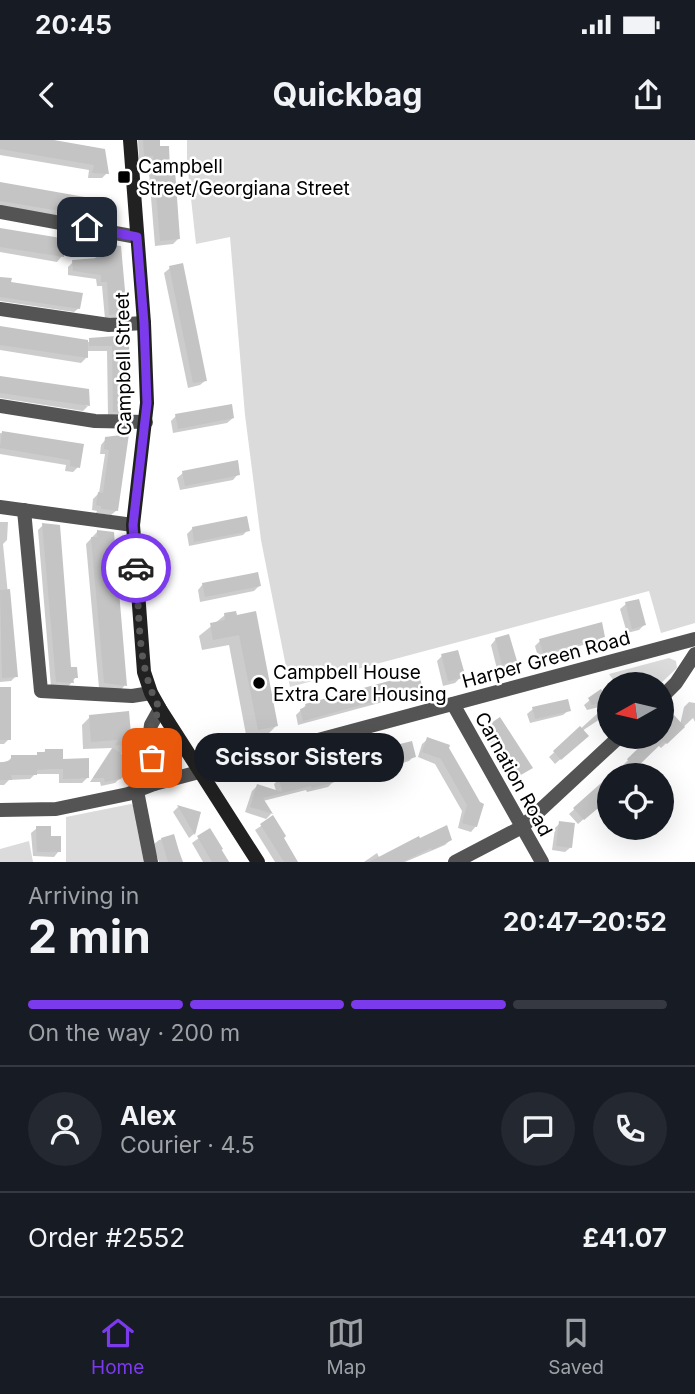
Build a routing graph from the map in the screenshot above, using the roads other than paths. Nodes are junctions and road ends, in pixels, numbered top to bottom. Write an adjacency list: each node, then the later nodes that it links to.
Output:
1 (130, 140): 3 (street, Campbell Street)
2 (0, 212): 3 (street)
3 (137, 237): 5 (street, Campbell Street)
4 (0, 309): 5 (street)
5 (144, 323): 7 (street, Campbell Street)
6 (0, 405): 7 (street)
7 (146, 422): 10 (street, Campbell Street)
8 (0, 507): 9 (street)
9 (24, 510): 10 (street); 14 (street)
10 (133, 525): 14 (street, Campbell Street)
11 (695, 639): 15 (street, Harper Green Road)
12 (695, 654): 13 (street)
13 (674, 685)
14 (151, 692): 16 (street, Campbell Street)
15 (453, 704): 18 (street, Harper Green Road); 22 (street, Carnation Road)
16 (160, 709): 18 (street, Campbell Street); 19 (street)
17 (606, 749): 22 (street)
18 (202, 773): 19 (street, Harper Green Road); 24 (street, Campbell Street)
19 (154, 785): 20 (street, Harper Green Road)
20 (137, 791): 21 (street, Harper Green Road); 23 (street)
21 (0, 810)
22 (522, 827): 25 (street); 26 (street, Carnation Road)
23 (151, 862)
24 (257, 862)
25 (455, 862)
26 (542, 862)

